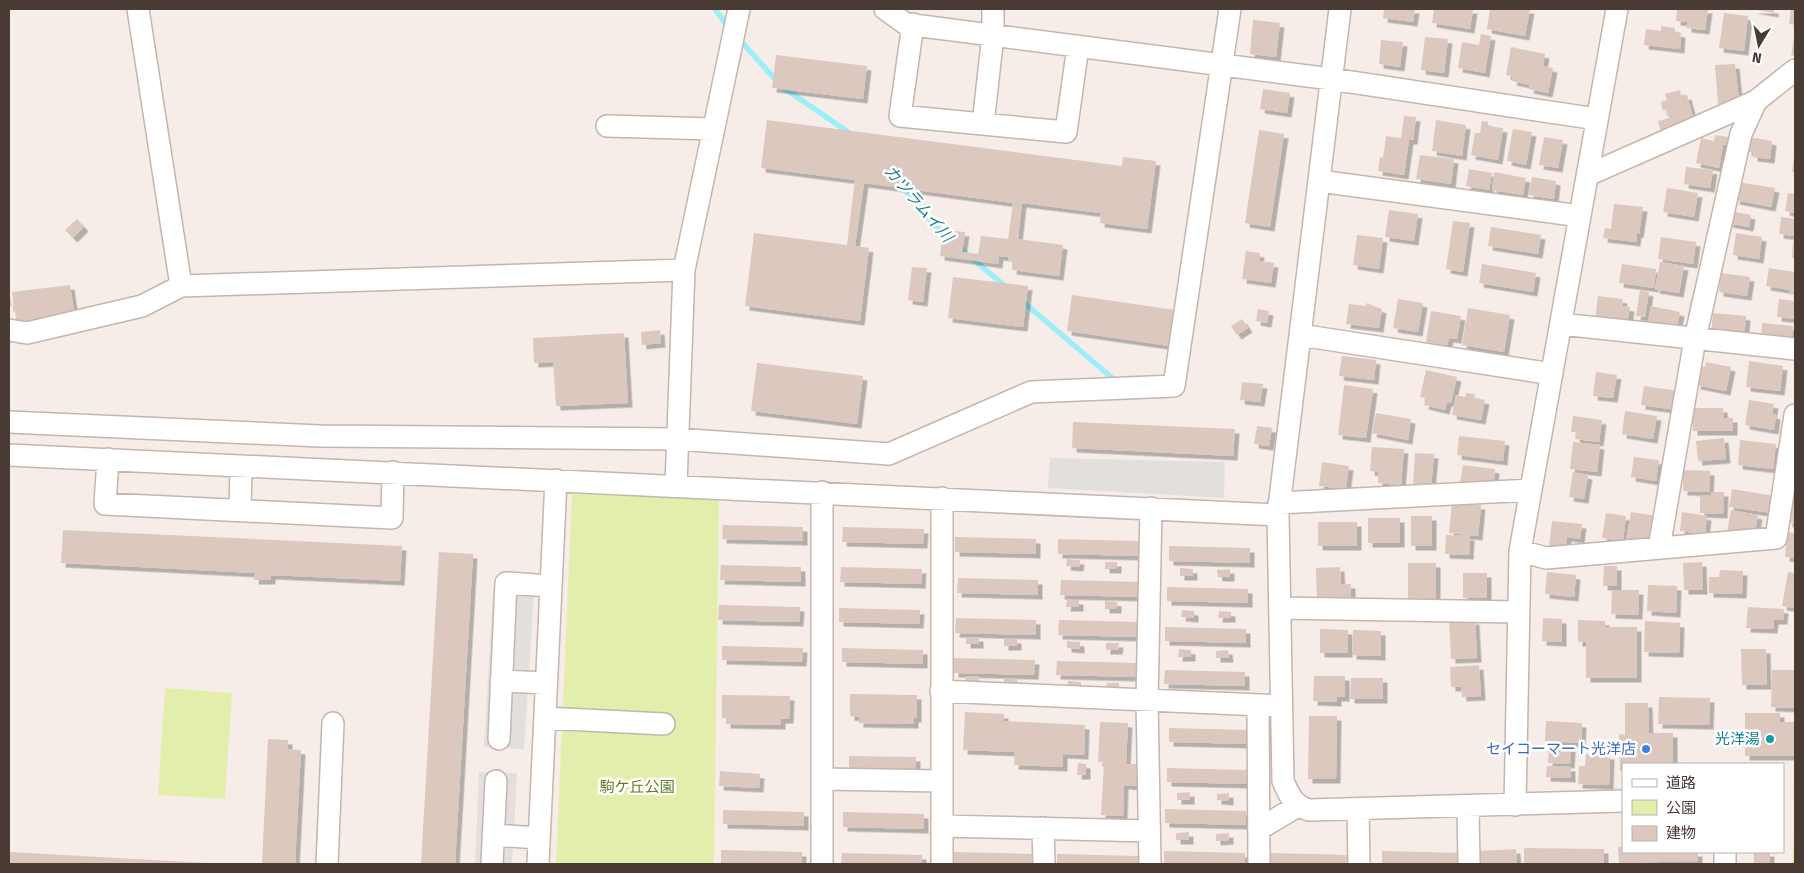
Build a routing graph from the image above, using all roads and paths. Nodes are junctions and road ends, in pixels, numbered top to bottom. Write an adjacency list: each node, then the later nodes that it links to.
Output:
1 (138, 9): 23 (street)
2 (739, 9): 18 (street)
3 (885, 9): 8 (street)
4 (993, 9): 9 (street)
5 (1230, 9): 11 (street)
6 (1340, 9): 13 (street)
7 (1617, 9): 15 (street)
8 (913, 24): 9 (street); 16 (street)
9 (993, 35): 10 (street); 16 (street)
10 (1078, 46): 11 (street); 16 (street)
11 (1224, 65): 13 (street); 32 (street)
12 (1795, 70): 14 (street)
13 (1331, 79): 15 (street); 20 (street)
14 (1756, 101): 19 (street); 27 (street)
15 (1597, 119): 19 (street)
16 (983, 124)
17 (607, 126): 18 (street)
18 (713, 129): 22 (street)
19 (1588, 175): 21 (street)
20 (1318, 181): 21 (street); 26 (street)
21 (1580, 216): 24 (street)
22 (684, 270): 23 (street); 32 (street)
23 (181, 286): 25 (street)
24 (1561, 324): 27 (street); 29 (street)
25 (9, 330)
26 (1300, 335): 29 (street); 43 (street)
27 (1695, 338): 28 (street); 45 (street)
28 (1795, 349)
29 (1552, 374): 39 (street)
30 (1795, 415): 45 (street)
31 (9, 422): 32 (street)
32 (677, 439): 38 (street)
33 (9, 455): 34 (street)
34 (108, 459): 35 (street); 44 (street)
35 (241, 467): 36 (street); 44 (street)
36 (393, 472): 37 (street); 44 (street)
37 (556, 480): 38 (street); 47 (street)
38 (676, 485): 40 (street)
39 (1530, 490): 43 (street); 46 (street)
40 (822, 492): 41 (street); 60 (street)
41 (942, 498): 42 (street); 52 (street)
42 (1151, 508): 43 (street); 53 (street)
43 (1278, 509): 48 (street)
44 (240, 510)
45 (1659, 548): 46 (street)
46 (1520, 551): 49 (street)
47 (551, 586): 50 (street); 51 (street)
48 (1280, 608): 49 (street); 55 (street)
49 (1518, 612): 64 (street)
50 (501, 681): 51 (street); 59 (street)
51 (546, 683): 56 (street)
52 (941, 691): 53 (street); 62 (street)
53 (1147, 701): 54 (street); 71 (street)
54 (1258, 705): 55 (street); 70 (street)
55 (1281, 706): 65 (street)
56 (545, 718): 58 (street); 73 (street)
57 (333, 723): 74 (street)
58 (664, 724)
59 (499, 739)
60 (822, 779): 62 (street); 77 (street)
61 (496, 781): 72 (street)
62 (941, 781): 68 (street)
63 (1622, 801): 64 (street)
64 (1515, 805): 66 (street)
65 (1298, 806): 67 (street); 70 (street)
66 (1468, 806): 67 (street); 83 (street)
67 (1358, 810): 82 (street)
68 (942, 826): 69 (street); 78 (street)
69 (1044, 828): 71 (street); 79 (street)
70 (1259, 829): 81 (street)
71 (1149, 831): 80 (street)
72 (494, 835): 73 (street); 75 (street)
73 (539, 838): 76 (street)
74 (327, 864)
75 (492, 864)
76 (538, 864)
77 (822, 864)
78 (942, 864)
79 (1044, 864)
80 (1150, 864)
81 (1259, 864)
82 (1359, 864)
83 (1470, 864)

